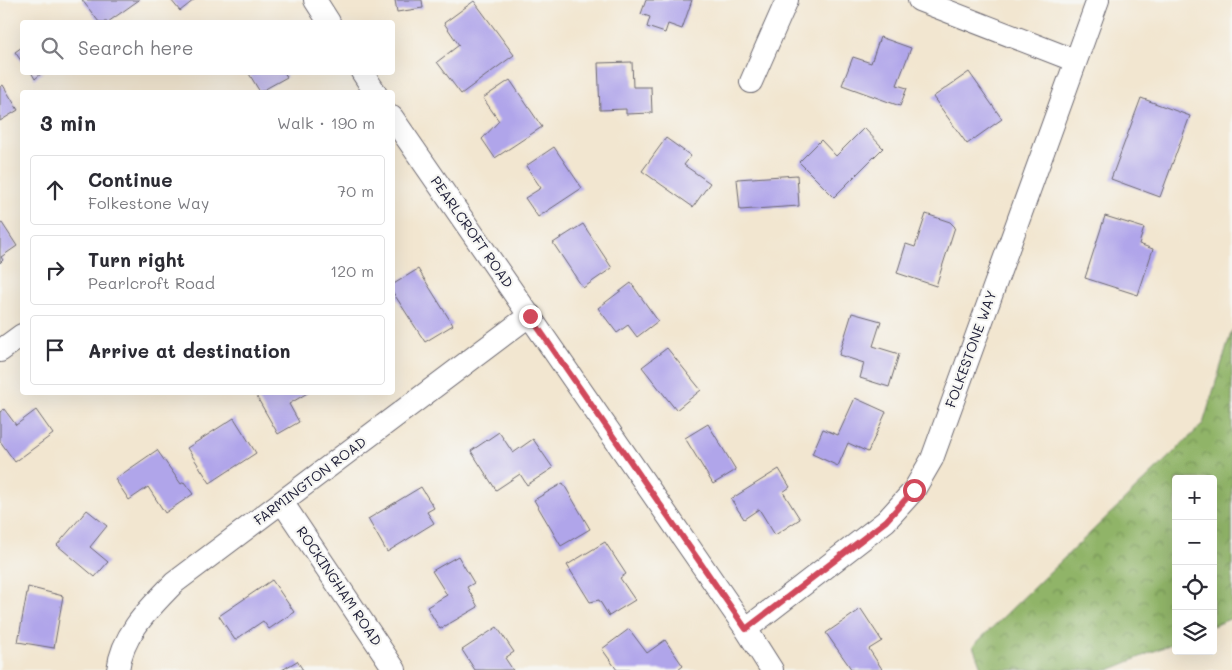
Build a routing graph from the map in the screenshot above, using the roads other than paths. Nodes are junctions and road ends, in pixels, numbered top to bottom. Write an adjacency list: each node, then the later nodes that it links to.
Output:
1 (314, 0): 5 (street)
2 (787, 0): 8 (street)
3 (919, 0): 6 (street)
4 (1098, 0): 6 (street, FOLKESTONE WAY)
5 (328, 20)
6 (1076, 61): 15 (street, FOLKESTONE WAY)
7 (364, 75): 9 (street)
8 (751, 82)
9 (373, 90)
10 (395, 121): 11 (street, PEARLCROFT ROAD)
11 (530, 316): 14 (street, FARMINGTON ROAD); 15 (street, PEARLCROFT ROAD)
12 (20, 336): 13 (street)
13 (0, 351)
14 (282, 502): 16 (street, FARMINGTON ROAD); 17 (street, ROCKINGHAM ROAD)
15 (746, 629): 18 (street, PEARLCROFT ROAD)
16 (118, 670)
17 (395, 670)
18 (772, 670)

